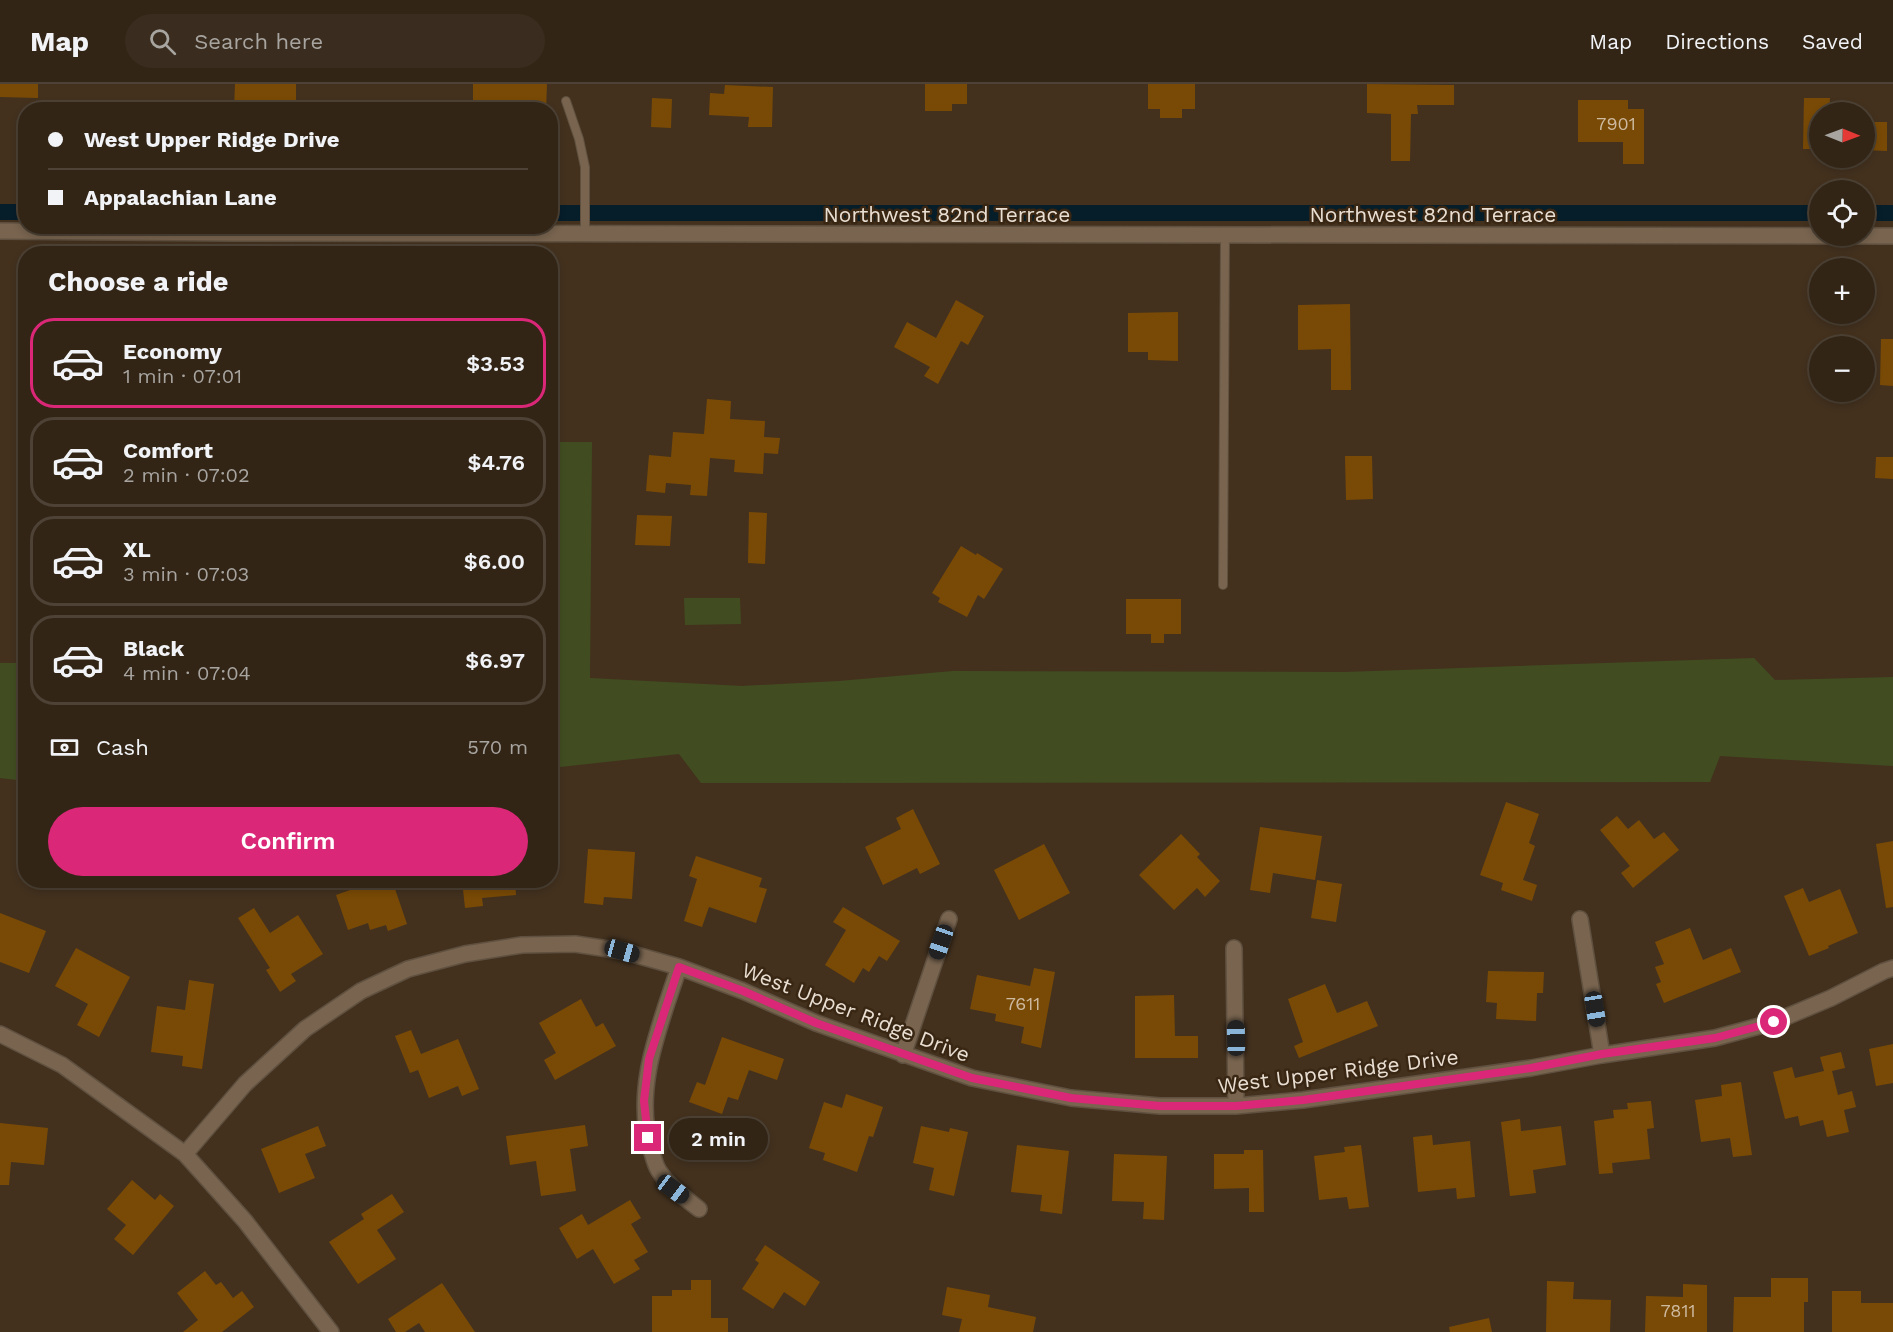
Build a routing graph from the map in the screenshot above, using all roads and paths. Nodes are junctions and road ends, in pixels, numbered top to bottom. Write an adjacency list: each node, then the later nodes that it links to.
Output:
1 (566, 101): 5 (lane)
2 (0, 231): 3 (street, Northwest 82nd Terrace)
3 (18, 231)
4 (558, 234): 5 (street, Northwest 82nd Terrace)
5 (585, 234): 6 (street, Northwest 82nd Terrace)
6 (1225, 235): 7 (street, Northwest 82nd Terrace); 8 (lane)
7 (1893, 236)
8 (1223, 585)
9 (949, 919): 16 (street)
10 (1580, 919): 15 (street)
11 (1234, 948): 17 (street)
12 (679, 967): 16 (street, West Upper Ridge Drive); 18 (street, West Upper Ridge Drive); 19 (street)
13 (1893, 968): 15 (street, West Upper Ridge Drive)
14 (0, 1034): 18 (street)
15 (1602, 1054): 17 (street, West Upper Ridge Drive)
16 (903, 1055): 17 (street, West Upper Ridge Drive)
17 (1236, 1106)
18 (186, 1154): 20 (street)
19 (699, 1209)
20 (331, 1332)

